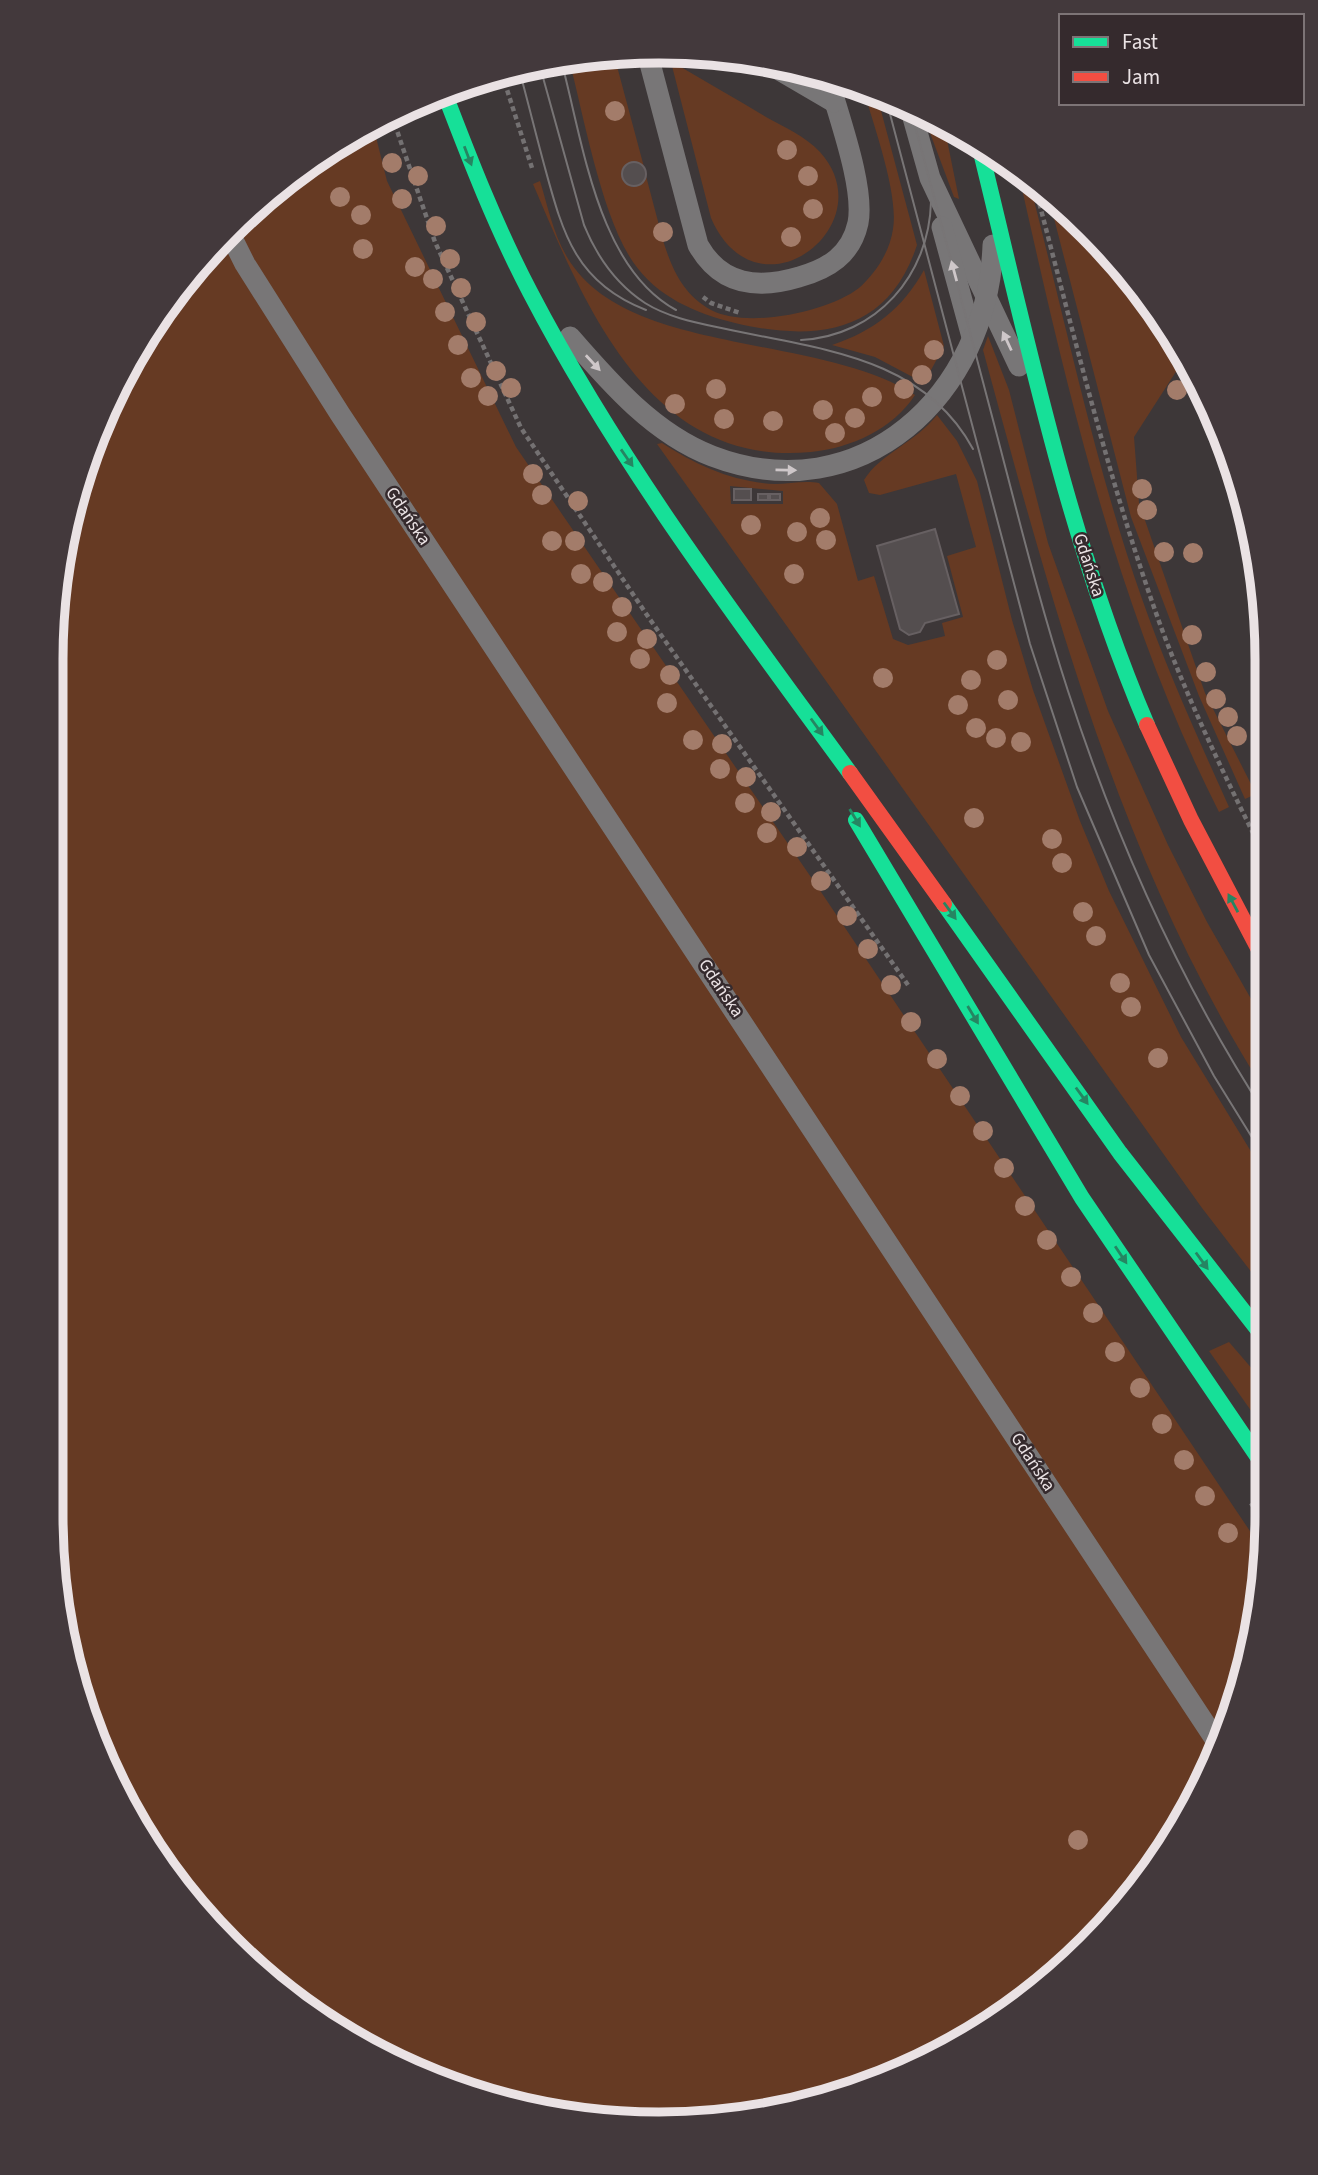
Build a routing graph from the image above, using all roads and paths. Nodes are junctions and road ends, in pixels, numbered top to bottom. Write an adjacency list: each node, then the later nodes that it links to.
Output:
1 (650, 63): 6 (lane)
2 (794, 78): 6 (lane)
3 (505, 83): 12 (path)
4 (831, 89): 6 (lane)
5 (448, 102): 15 (main road, one-way to 15)
6 (834, 102)
7 (914, 120): 11 (lane)
8 (394, 125): 25 (path)
9 (982, 158): 17 (lane)
10 (982, 158): 20 (main road, Gdańska)
11 (925, 164): 17 (lane); 19 (lane, one-way to 11)
12 (533, 171)
13 (1038, 200): 24 (path)
14 (234, 242): 29 (lane, Gdańska)
15 (508, 251): 19 (lane, one-way to 19); 21 (main road, one-way to 21)
16 (701, 295): 18 (path)
17 (986, 296): 19 (lane); 20 (lane, one-way to 17)
18 (745, 313)
19 (972, 337)
20 (1067, 496): 26 (main road, Gdańska, one-way to 20)
21 (720, 592): 22 (main road); 27 (main road, one-way to 27)
22 (825, 768)
23 (846, 803): 28 (main road, one-way to 28)
24 (1255, 837)
25 (875, 936)
26 (1255, 943)
27 (1255, 1327)
28 (1255, 1453)
29 (1213, 1736)

